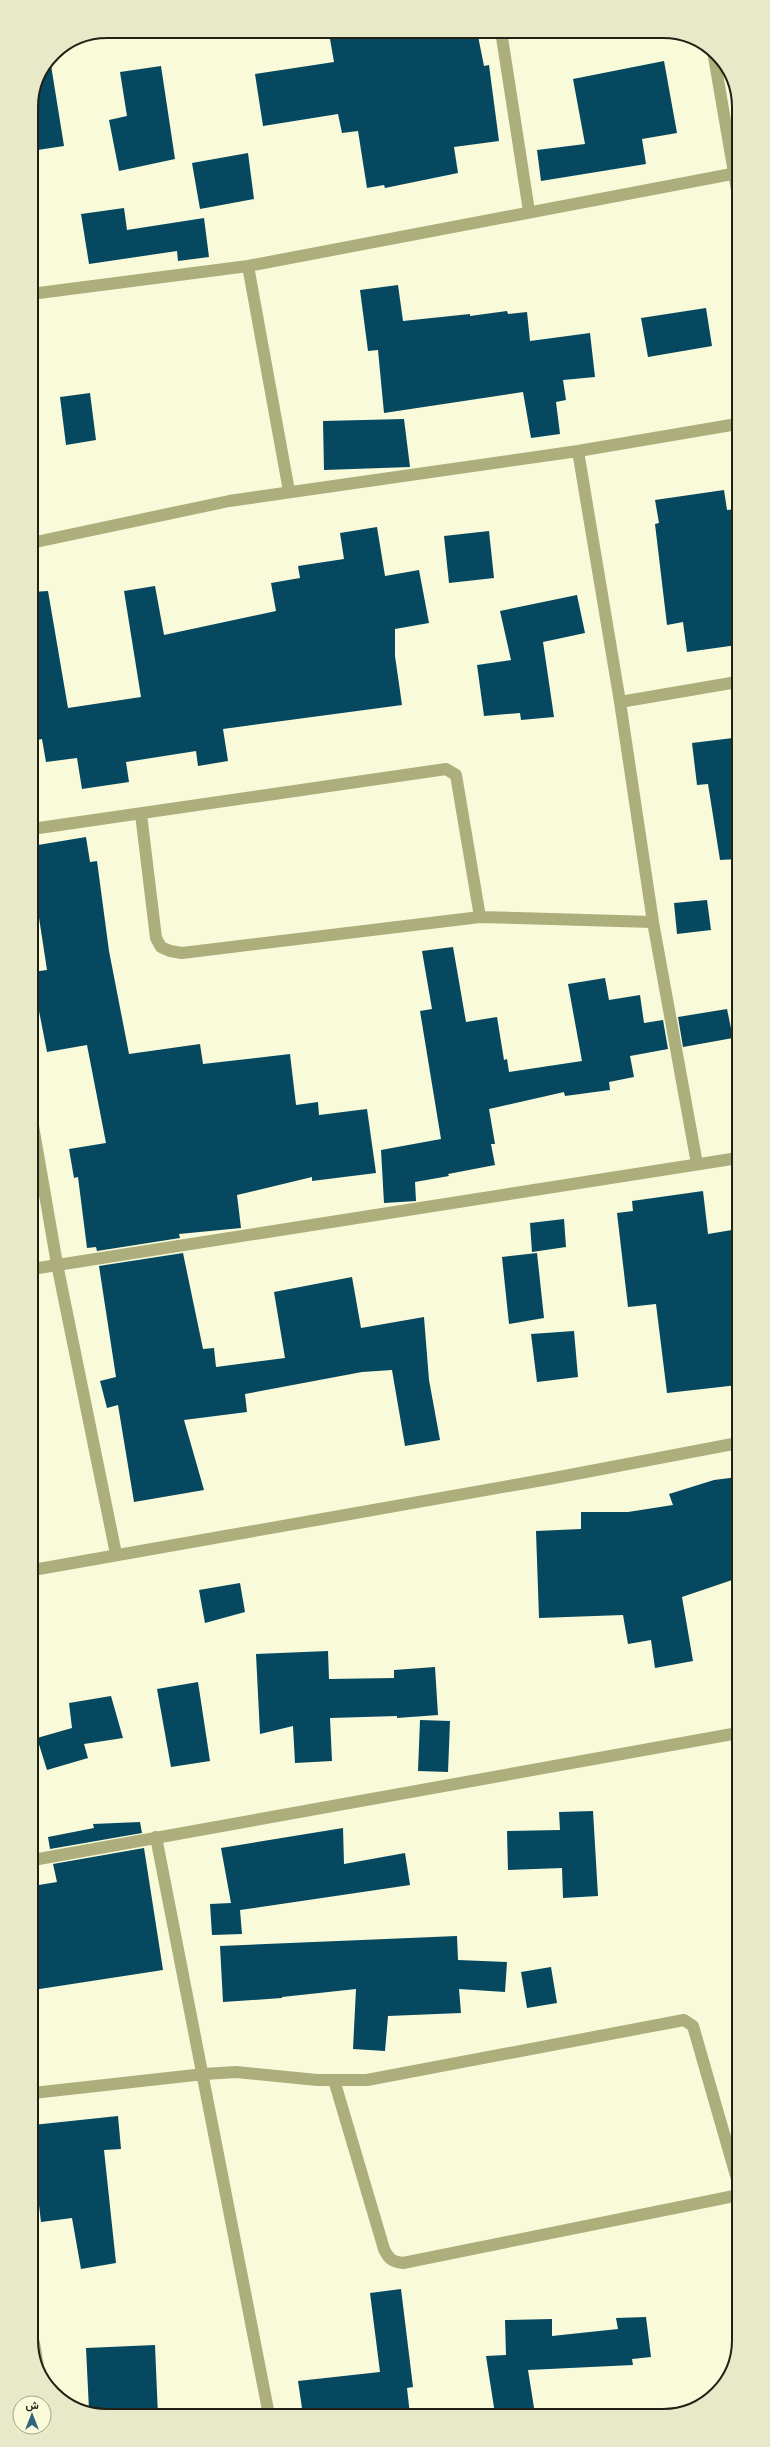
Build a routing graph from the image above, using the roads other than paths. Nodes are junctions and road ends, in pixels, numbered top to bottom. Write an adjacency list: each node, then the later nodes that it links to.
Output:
1 (502, 38): 5 (street)
2 (715, 62): 3 (street)
3 (732, 157)
4 (732, 175): 5 (street)
5 (529, 211): 6 (street)
6 (248, 266): 7 (street); 10 (street)
7 (38, 293)
8 (732, 425): 9 (street)
9 (578, 452): 10 (street); 13 (street)
10 (289, 491): 11 (street)
11 (38, 542)
12 (732, 683): 13 (street)
13 (620, 702): 17 (street)
14 (142, 814): 15 (street); 16 (street); 16 (street)
15 (38, 828)
16 (480, 917): 17 (street)
17 (653, 922): 20 (street)
18 (38, 1155): 21 (street)
19 (732, 1159): 20 (street)
20 (697, 1164): 21 (street)
21 (57, 1264): 22 (street); 24 (street)
22 (38, 1267)
23 (732, 1444): 24 (street)
24 (116, 1554): 25 (street)
25 (38, 1569)
26 (732, 1734): 27 (street)
27 (156, 1838): 28 (street); 29 (street)
28 (38, 1859)
29 (204, 2074): 30 (street); 31 (street); 34 (street)
30 (334, 2080): 32 (street); 33 (street)
31 (38, 2092)
32 (732, 2162)
33 (732, 2196)
34 (268, 2409)

